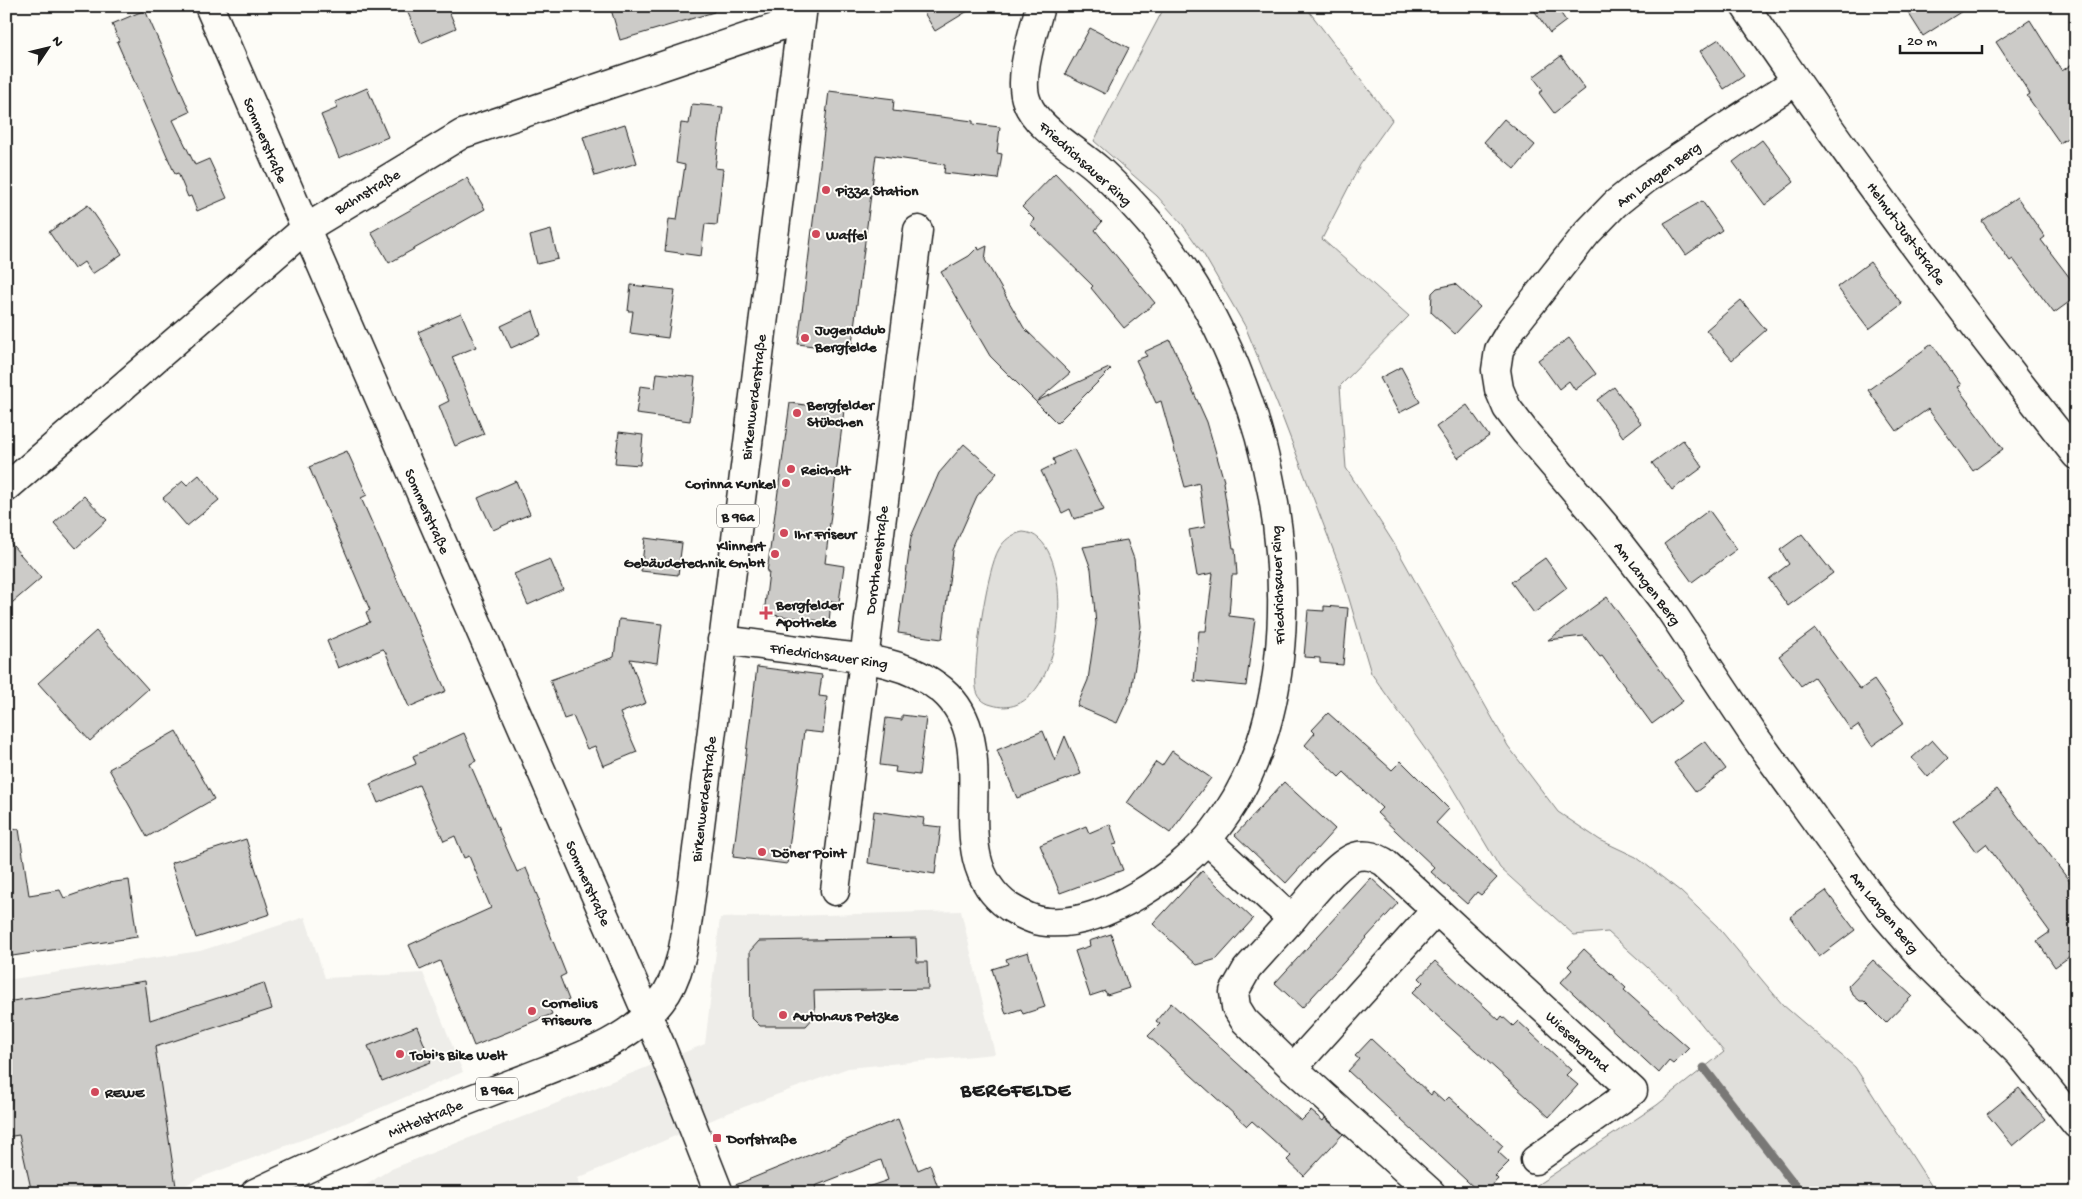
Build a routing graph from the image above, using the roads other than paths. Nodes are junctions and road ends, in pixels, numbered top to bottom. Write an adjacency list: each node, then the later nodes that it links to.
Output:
1 (209, 6): 6 (street, Sommerstraße)
2 (1040, 6): 12 (street, Friedrichsauer Ring)
3 (1746, 6): 5 (street, Helmut-Just-Straße)
4 (802, 12): 6 (street, Bahnstraße); 10 (street, Birkenwerderstraße / B 96a)
5 (1796, 81): 8 (street, Helmut-Just-Straße); 18 (street, Am Langen Berg)
6 (305, 228): 9 (street, Bahnstraße); 16 (street, Sommerstraße)
7 (918, 230): 11 (street, Dorotheenstraße)
8 (2076, 455)
9 (6, 488)
10 (722, 640): 11 (street, Friedrichsauer Ring); 16 (street, Birkenwerderstraße / B 96a)
11 (863, 658): 12 (street, Friedrichsauer Ring); 13 (street, Dorotheenstraße)
12 (1207, 840): 15 (street)
13 (835, 891)
14 (1436, 910): 15 (street, Wiesengrund); 17 (street); 19 (street, Wiesengrund)
15 (1292, 919): 17 (street, Wiesengrund)
16 (648, 1016): 20 (street, Mittelstraße / B 96a); 21 (street)
17 (1293, 1068): 22 (street, Wiesengrund)
18 (2076, 1124)
19 (1535, 1160)
20 (255, 1193)
21 (719, 1193)
22 (1431, 1193)

